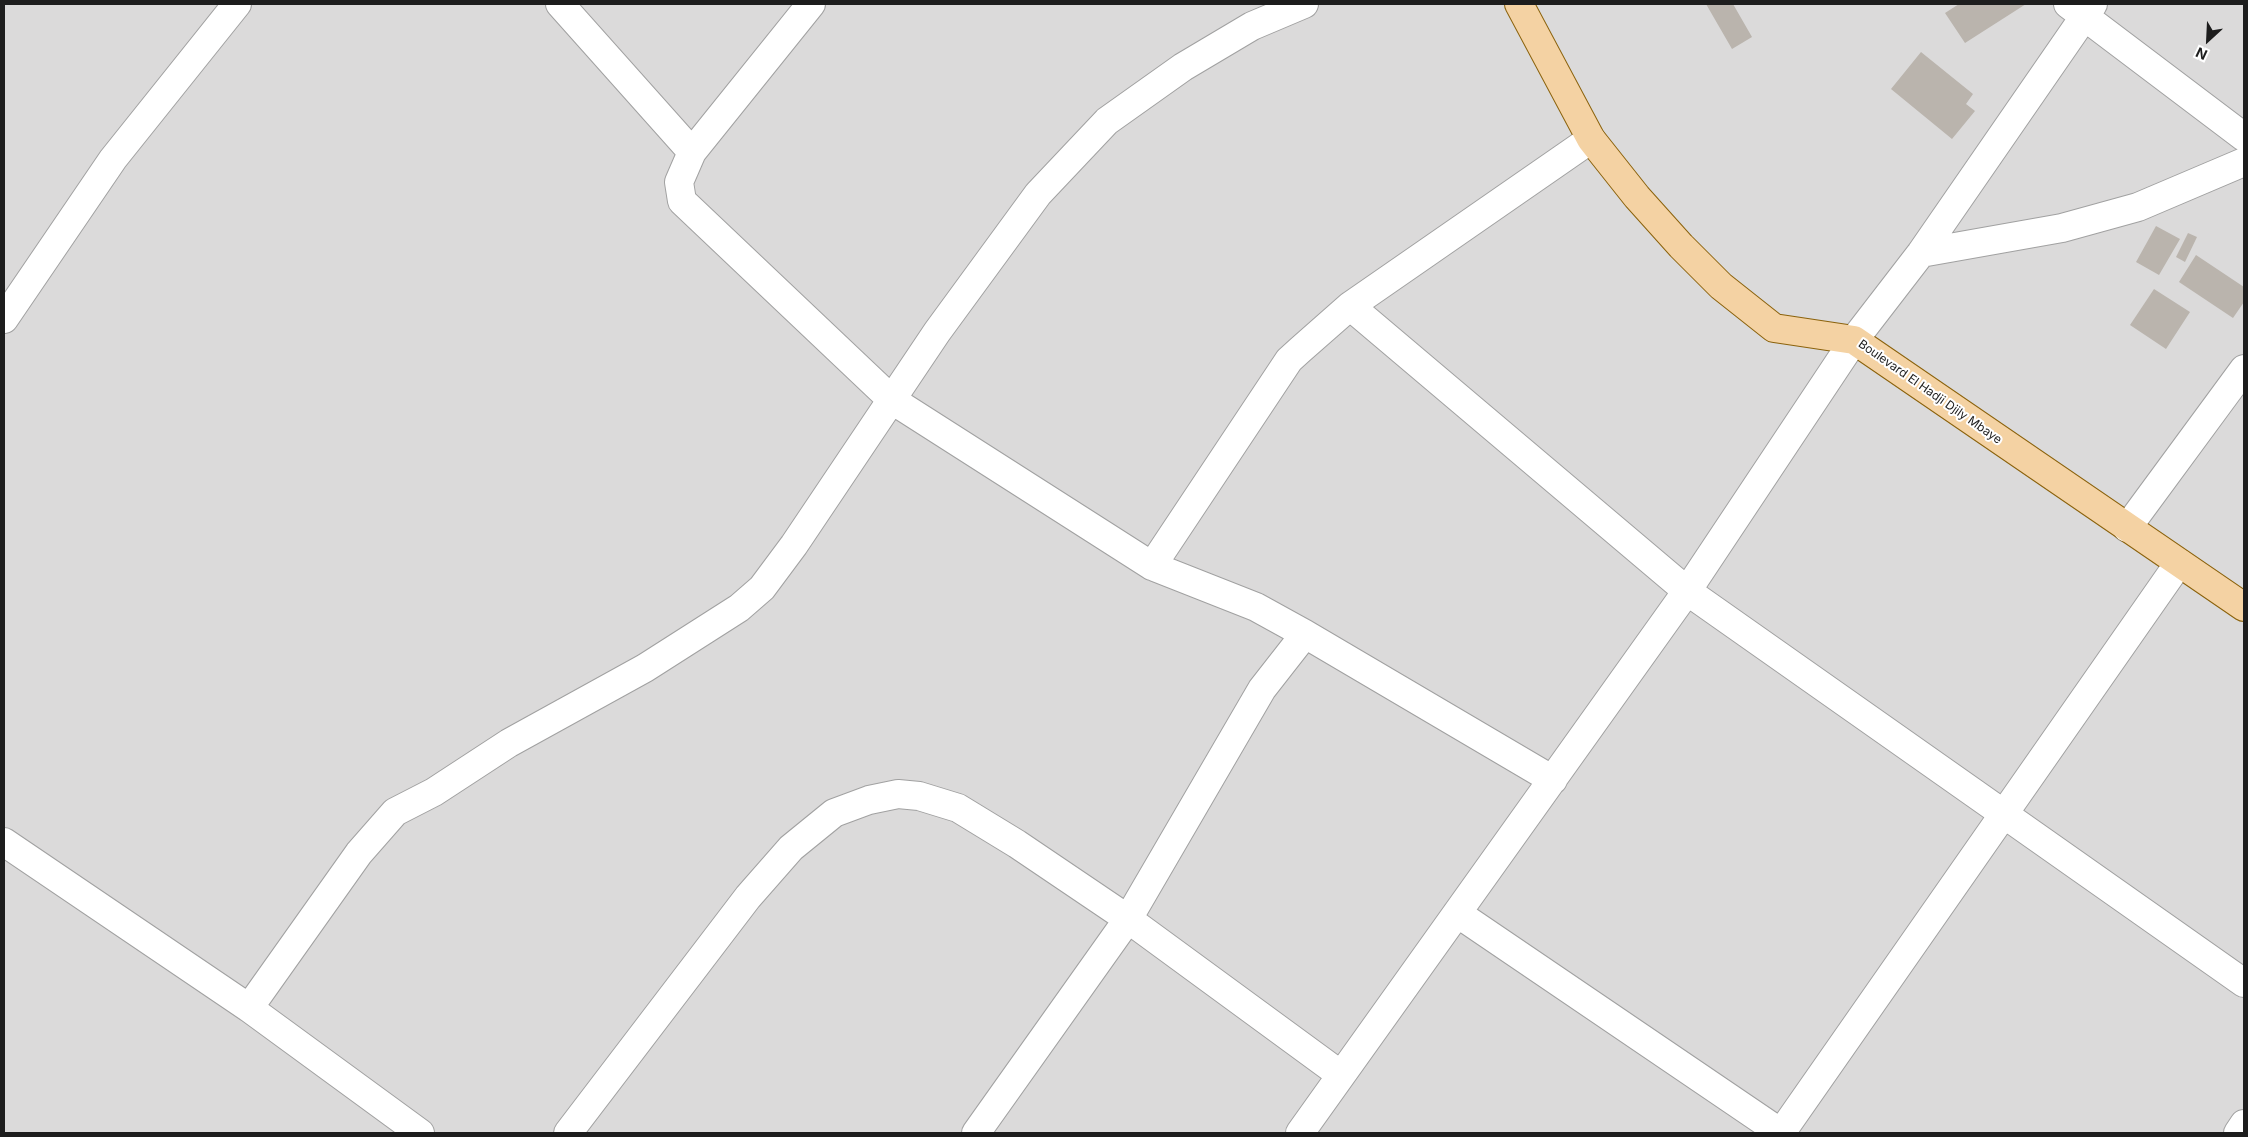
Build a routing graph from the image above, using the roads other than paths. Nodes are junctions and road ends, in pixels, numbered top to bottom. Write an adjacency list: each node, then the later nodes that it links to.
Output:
1 (237, 4): 13 (street)
2 (560, 4): 9 (street)
3 (811, 4): 9 (street)
4 (1304, 4): 16 (street)
5 (1519, 4): 8 (main road, Boulevard El Hadji Djily Mbaye)
6 (2082, 8): 7 (street); 11 (street)
7 (2244, 137)
8 (1592, 139): 12 (street); 14 (main road, Boulevard El Hadji Djily Mbaye)
9 (692, 152): 16 (street)
10 (2244, 162): 11 (street)
11 (1921, 253): 14 (street)
12 (1350, 306): 19 (street); 20 (street)
13 (4, 319)
14 (1854, 340): 17 (main road, Boulevard El Hadji Djily Mbaye); 20 (street)
15 (2244, 369): 17 (street)
16 (892, 400): 19 (street); 29 (street)
17 (2127, 528): 18 (main road, Boulevard El Hadji Djily Mbaye)
18 (2179, 563): 21 (main road, Boulevard El Hadji Djily Mbaye); 24 (street)
19 (1152, 566): 22 (street)
20 (1687, 591): 23 (street); 24 (street)
21 (2244, 607)
22 (1305, 634): 23 (street); 27 (street)
23 (1553, 780): 26 (street)
24 (2004, 816): 28 (street); 36 (street)
25 (4, 842): 29 (street)
26 (1457, 913): 30 (street); 36 (street)
27 (1128, 919): 30 (street); 33 (street); 34 (street)
28 (2244, 983)
29 (249, 1008): 32 (street)
30 (1341, 1075): 35 (street)
31 (2244, 1124): 37 (street)
32 (420, 1133)
33 (568, 1133)
34 (976, 1133)
35 (1300, 1133)
36 (1781, 1133)
37 (2238, 1133)

